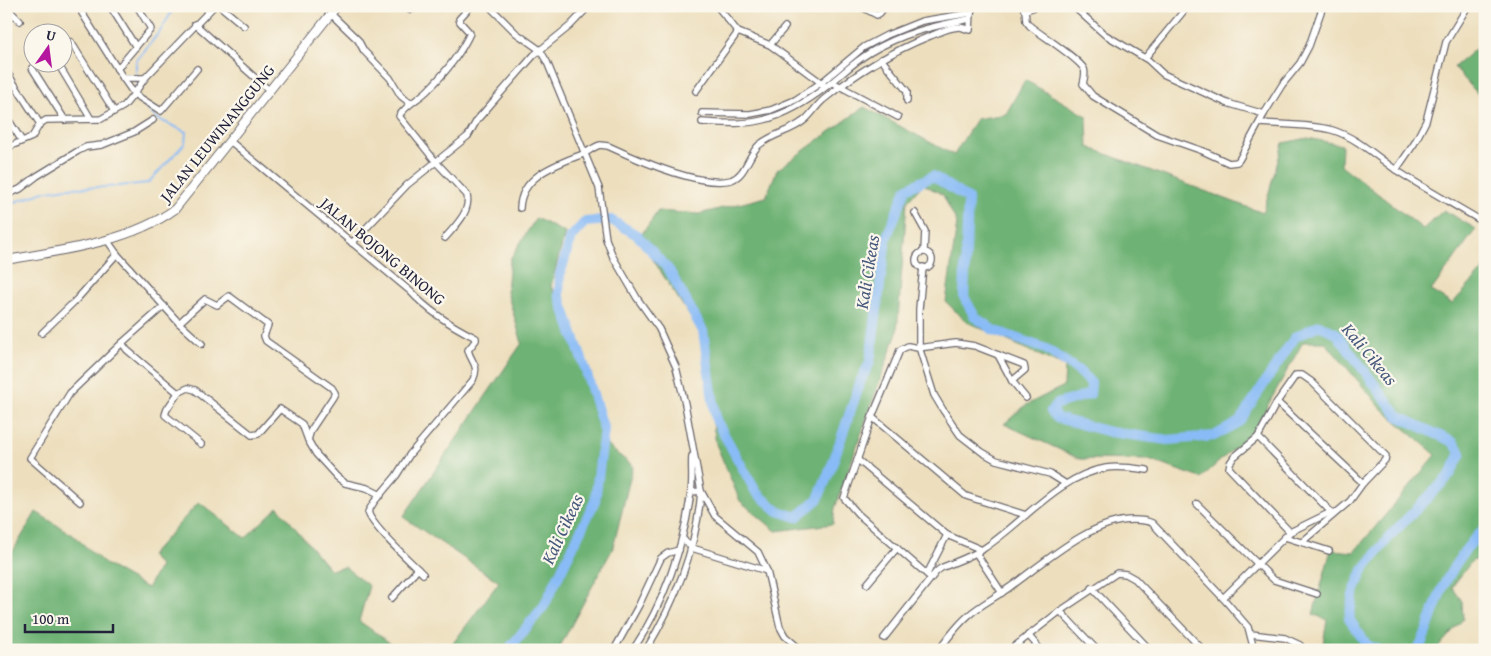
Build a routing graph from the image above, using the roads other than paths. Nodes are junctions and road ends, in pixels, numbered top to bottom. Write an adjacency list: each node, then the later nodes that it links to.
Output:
1 (110, 6): 29 (street)
2 (137, 6): 29 (street)
3 (214, 6): 23 (street)
4 (220, 6): 24 (street)
5 (337, 6): 21 (main road, JALAN LEUWINANGGUNG)
6 (471, 6): 47 (street)
7 (489, 6): 30 (street)
8 (589, 6): 30 (street)
9 (717, 6): 26 (street)
10 (860, 6): 11 (street)
11 (885, 6)
12 (1035, 6): 18 (main road)
13 (1073, 6): 31 (street)
14 (1323, 6): 50 (street)
15 (1468, 6): 64 (street)
16 (6, 7): 22 (street)
17 (1188, 7): 31 (street)
18 (1025, 8): 57 (street)
19 (82, 13): 34 (street)
20 (971, 13): 32 (street); 40 (street); 41 (street)
21 (331, 14): 43 (main road, JALAN LEUWINANGGUNG); 47 (street)
22 (20, 21)
23 (195, 24): 39 (street); 43 (street)
24 (244, 26)
25 (785, 27): 28 (street)
26 (738, 32): 28 (street); 44 (street)
27 (72, 44): 48 (street)
28 (770, 45): 41 (street)
29 (136, 47): 34 (street)
30 (540, 50): 62 (street); 63 (street)
31 (1145, 58): 50 (street)
32 (881, 59): 42 (street); 46 (street)
33 (197, 69): 45 (street)
34 (117, 70): 38 (street)
35 (6, 71): 58 (street)
36 (35, 72): 54 (street)
37 (63, 72): 53 (street)
38 (122, 78): 39 (street); 45 (street)
39 (145, 78): 45 (street)
40 (832, 82): 41 (street); 42 (street)
41 (823, 85): 49 (street); 56 (street)
42 (842, 86): 52 (street); 62 (street)
43 (270, 91): 59 (main road, JALAN LEUWINANGGUNG)
44 (696, 91)
45 (134, 94): 48 (street)
46 (907, 101)
47 (410, 103): 63 (street)
48 (114, 111): 53 (street)
49 (702, 113)
50 (1264, 114): 57 (street)
51 (6, 116): 60 (street)
52 (898, 117)
53 (91, 119): 54 (street)
54 (65, 120): 58 (street)
55 (153, 120): 65 (street)
56 (702, 122)
57 (1260, 123): 64 (street)
58 (40, 124): 60 (street)
59 (230, 140): 70 (main road, JALAN LEUWINANGGUNG); 71 (street, JALAN BOJONG BINONG)
60 (22, 141): 61 (street)
61 (6, 148)
62 (584, 153): 66 (street); 91 (street)
63 (436, 162): 69 (street); 71 (street)
64 (1396, 170): 68 (street)
65 (6, 195)
66 (520, 208)
67 (915, 213): 72 (street)
68 (1485, 223)
69 (445, 238)
70 (106, 240): 73 (street); 74 (main road, JALAN LEUWINANGGUNG)
71 (352, 243): 98 (street, JALAN BOJONG BINONG)
72 (924, 252): 75 (street); 75 (street)
73 (117, 254): 76 (street); 78 (street)
74 (6, 260)
75 (924, 267): 81 (street)
76 (164, 306): 77 (street); 79 (street)
77 (180, 323): 80 (street); 89 (street)
78 (42, 334)
79 (122, 343): 84 (street); 99 (street)
80 (202, 344)
81 (919, 347): 82 (street); 87 (street); 95 (street)
82 (998, 355): 83 (street); 83 (street)
83 (1012, 381): 85 (street)
84 (178, 393): 89 (street); 90 (street)
85 (1026, 398)
86 (1276, 402): 88 (street); 94 (street); 94 (street)
87 (872, 417): 92 (street); 102 (street)
88 (1258, 437): 101 (street); 103 (street)
89 (308, 440): 98 (street)
90 (201, 444)
91 (693, 452): 96 (street); 97 (street)
92 (858, 460): 104 (street); 109 (street)
93 (1147, 470): 95 (street)
94 (1363, 483): 101 (street)
95 (1066, 484): 102 (street)
96 (701, 491): 97 (street); 108 (street); 116 (street)
97 (691, 492): 106 (street)
98 (381, 495): 115 (street, JALAN BOJONG BINONG)
99 (80, 502)
100 (1197, 504): 114 (street)
101 (1333, 514): 103 (street); 107 (street)
102 (1026, 516): 111 (street)
103 (1290, 532): 105 (street)
104 (948, 534): 111 (street); 118 (street)
105 (1285, 536): 107 (street); 114 (street)
106 (682, 539): 108 (street); 110 (street)
107 (1302, 542): 112 (street)
108 (692, 548): 116 (street); 132 (street)
109 (897, 548): 118 (street); 119 (street)
110 (679, 550): 130 (street); 131 (street)
111 (982, 550): 113 (street)
112 (1329, 552)
113 (976, 553): 118 (street); 121 (street)
114 (1258, 565): 122 (street); 124 (street)
115 (418, 569): 117 (street, JALAN BOJONG BINONG); 123 (street)
116 (767, 571): 133 (street)
117 (423, 574)
118 (929, 576): 128 (street)
119 (867, 584)
120 (1092, 588): 125 (street); 138 (street); 139 (street)
121 (1002, 592): 124 (street); 134 (street)
122 (1317, 594)
123 (392, 598)
124 (1223, 598): 126 (street)
125 (1060, 611): 127 (street); 137 (street)
126 (1251, 634): 129 (street); 140 (street)
127 (1028, 635): 135 (street); 136 (street)
128 (884, 638)
129 (1300, 645)
130 (614, 650)
131 (633, 650)
132 (646, 650)
133 (801, 650)
134 (939, 650)
135 (1010, 650)
136 (1041, 650)
137 (1097, 650)
138 (1150, 650)
139 (1203, 650)
140 (1254, 650)

